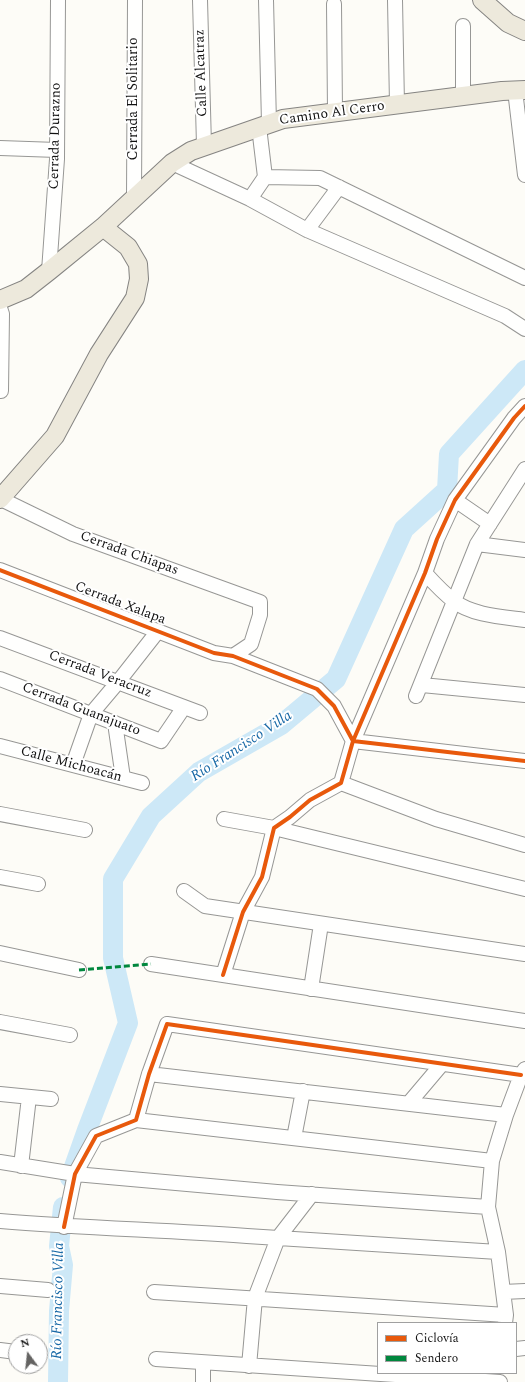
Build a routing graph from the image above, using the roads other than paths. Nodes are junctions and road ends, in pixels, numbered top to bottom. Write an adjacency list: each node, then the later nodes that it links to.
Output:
1 (58, 0): 18 (street, Cerrada Durazno)
2 (135, 0): 23 (street, Cerrada El Solitario)
3 (200, 0): 16 (street, Calle Alcatraz)
4 (266, 0): 15 (street)
5 (395, 0): 13 (street)
6 (482, 0): 8 (main road)
7 (334, 4): 14 (street)
8 (517, 23): 10 (main road)
9 (463, 26): 12 (street)
10 (525, 31)
11 (520, 90): 12 (main road, Camino Al Cerro); 20 (street)
12 (463, 96): 13 (main road, Camino Al Cerro)
13 (397, 104): 14 (main road, Camino Al Cerro)
14 (335, 112): 15 (main road, Camino Al Cerro)
15 (264, 125): 16 (main road, Camino Al Cerro); 21 (street)
16 (204, 145): 19 (main road, Camino Al Cerro)
17 (0, 148): 18 (street)
18 (57, 150): 27 (street, Cerrada Durazno)
19 (172, 163): 23 (main road, Camino Al Cerro); 24 (street)
20 (525, 175)
21 (265, 178): 22 (street); 24 (street)
22 (339, 187): 26 (street); 28 (street)
23 (134, 198): 25 (main road, Camino Al Cerro)
24 (250, 200): 26 (street)
25 (103, 227): 27 (main road, Camino Al Cerro); 35 (main road)
26 (307, 230): 31 (street)
27 (50, 271): 29 (main road, Camino Al Cerro)
28 (525, 278)
29 (0, 300)
30 (0, 308): 32 (street)
31 (525, 329)
32 (1, 391)
33 (525, 406): 36 (street)
34 (524, 472): 37 (street)
35 (0, 499): 46 (street, Cerrada Chiapas)
36 (455, 500): 37 (street); 41 (street)
37 (490, 524): 38 (street)
38 (477, 544): 39 (street); 42 (street)
39 (525, 550)
40 (0, 570): 44 (street, Cerrada Xalapa)
41 (425, 574): 42 (street); 54 (street)
42 (454, 602): 43 (street); 49 (street)
43 (525, 620)
44 (158, 631): 46 (street, Cerrada Xalapa); 48 (street)
45 (0, 638): 48 (street, Cerrada Veracruz)
46 (233, 656): 54 (street, Cerrada Xalapa)
47 (0, 679): 52 (street, Cerrada Guanajuato)
48 (118, 682): 50 (street, Cerrada Veracruz); 52 (street)
49 (525, 695)
50 (184, 707): 51 (street, Cerrada Veracruz); 53 (street, Cerrada Guanajuato)
51 (200, 713)
52 (91, 714): 53 (street, Cerrada Guanajuato); 57 (street)
53 (115, 723): 58 (street)
54 (352, 741): 56 (street); 60 (street)
55 (0, 746): 57 (street, Calle Michoacán)
56 (525, 761)
57 (73, 765): 58 (street, Calle Michoacán)
58 (123, 778): 59 (street, Calle Michoacán)
59 (142, 783)
60 (341, 783): 63 (street); 65 (street)
61 (0, 814): 64 (street)
62 (224, 819): 63 (street)
63 (274, 828): 68 (street); 70 (street)
64 (85, 830)
65 (525, 845)
66 (0, 877): 67 (street)
67 (38, 884)
68 (525, 889)
69 (184, 891): 70 (street)
70 (243, 912): 71 (street); 76 (street)
71 (321, 924): 73 (street); 77 (street)
72 (0, 952): 75 (street)
73 (525, 954)
74 (151, 964): 76 (street)
75 (79, 970)
76 (223, 975): 77 (street)
77 (311, 989): 78 (street)
78 (525, 1021)
79 (0, 1022): 80 (street)
80 (70, 1035)
81 (442, 1064): 82 (street); 83 (street); 88 (street)
82 (523, 1072): 89 (street)
83 (150, 1074): 84 (street); 90 (street)
84 (303, 1091): 88 (street); 91 (street)
85 (0, 1094): 86 (street)
86 (29, 1097): 87 (street); 94 (street)
87 (51, 1099)
88 (409, 1104): 89 (street)
89 (506, 1114): 92 (street)
90 (136, 1120): 91 (street); 95 (street)
91 (294, 1138): 92 (street)
92 (492, 1161): 97 (street)
93 (0, 1162): 94 (street)
94 (21, 1166): 95 (street)
95 (75, 1174): 96 (street); 99 (street)
96 (312, 1194): 97 (street); 100 (street)
97 (488, 1206): 101 (street)
98 (0, 1221): 99 (street)
99 (64, 1227): 100 (street)
100 (278, 1238): 101 (street); 107 (street)
101 (498, 1252): 106 (street)
102 (0, 1286): 103 (street)
103 (48, 1290)
104 (525, 1291): 106 (street)
105 (154, 1292): 107 (street)
106 (503, 1292): 108 (street)
107 (254, 1298): 108 (street); 111 (street)
108 (506, 1319)
109 (156, 1359): 110 (street)
110 (203, 1362): 111 (street); 113 (street)
111 (249, 1366): 112 (street)
112 (371, 1378): 114 (street)
113 (203, 1382)
114 (500, 1382)

